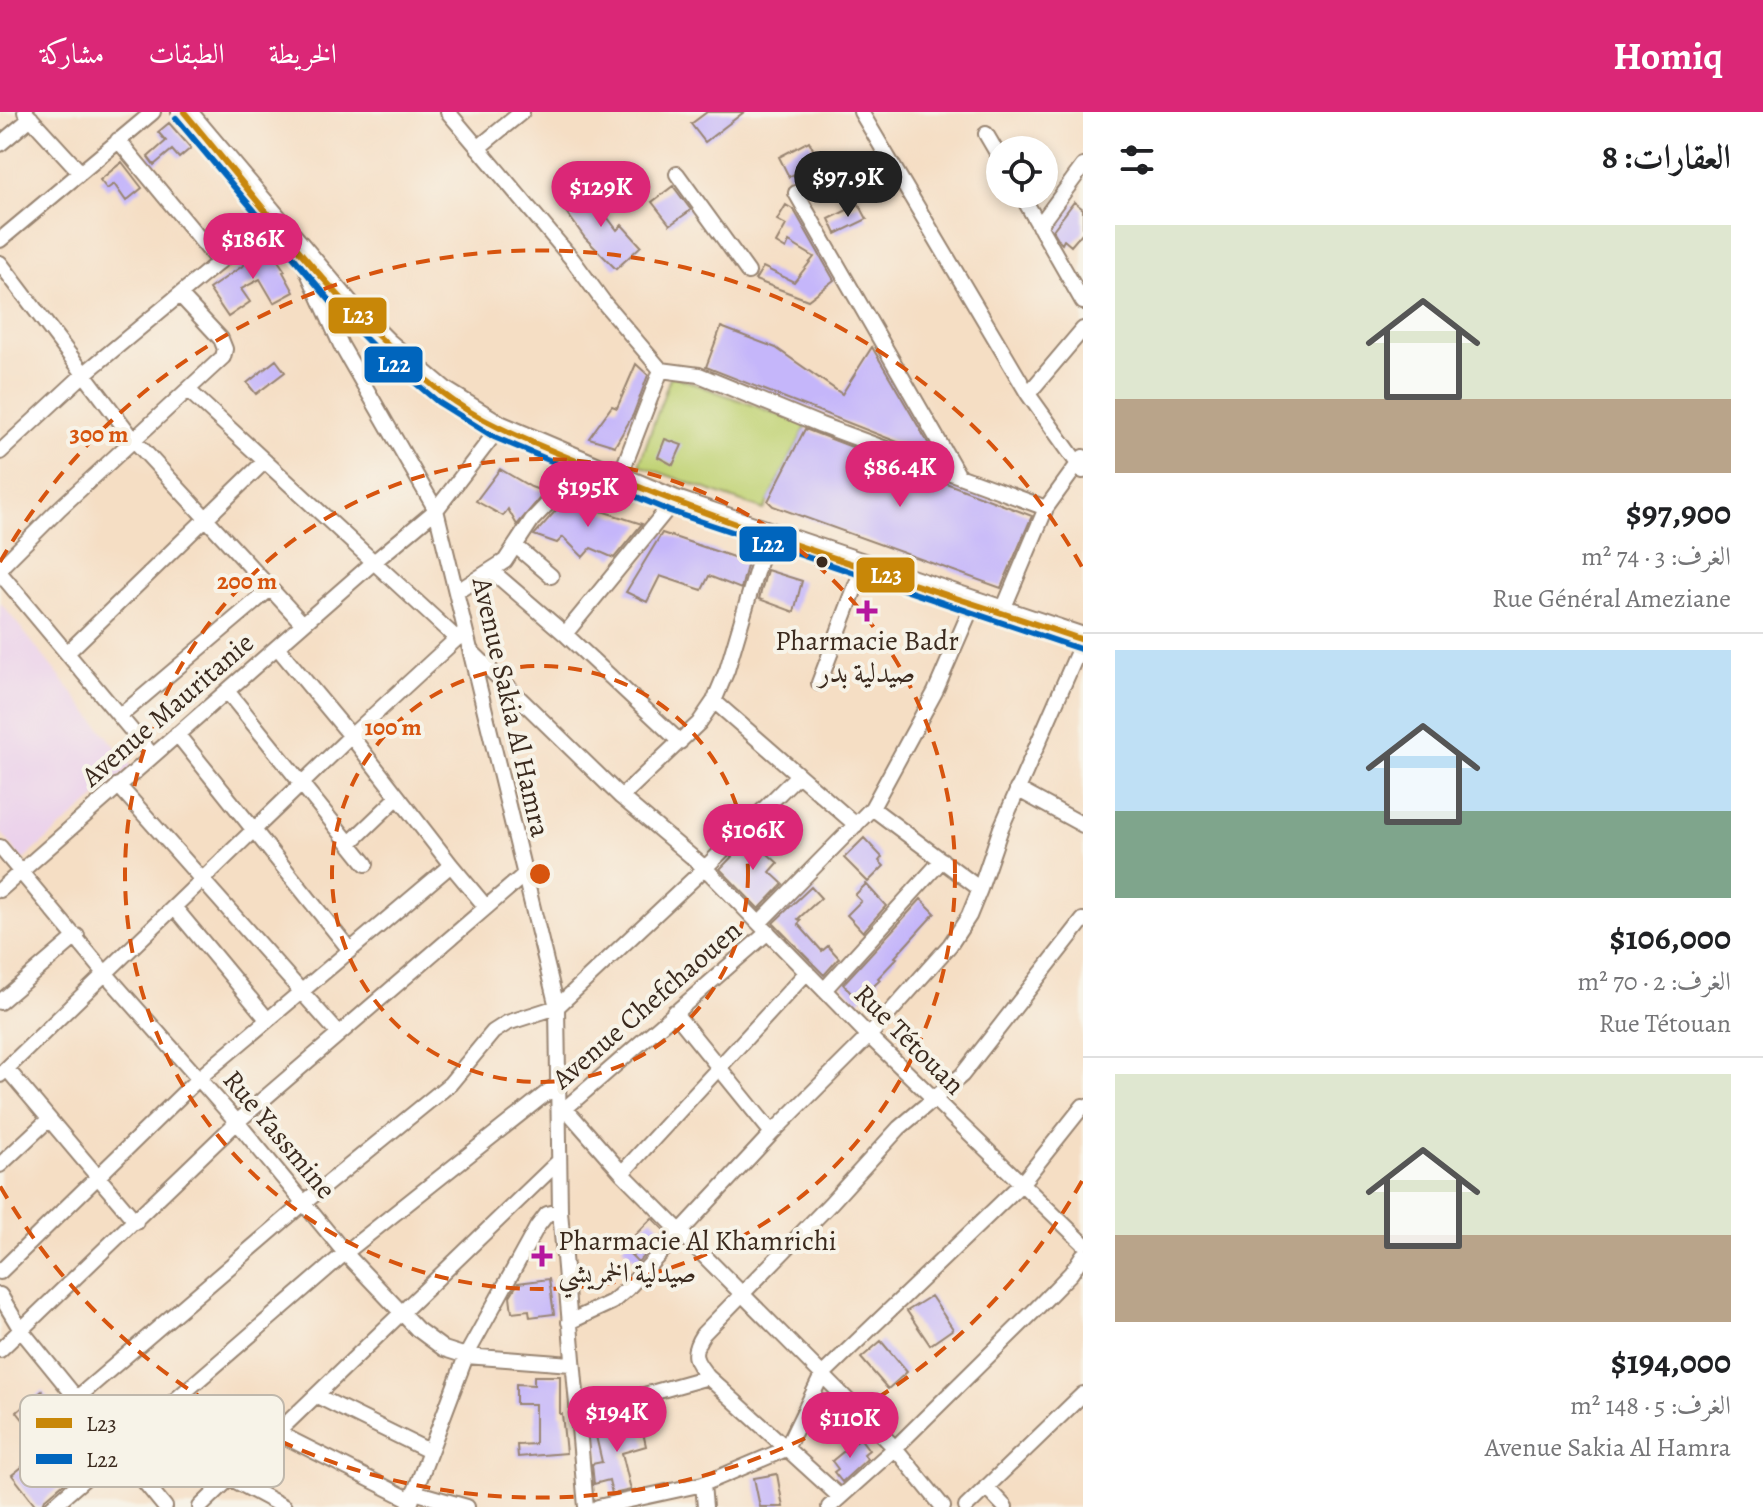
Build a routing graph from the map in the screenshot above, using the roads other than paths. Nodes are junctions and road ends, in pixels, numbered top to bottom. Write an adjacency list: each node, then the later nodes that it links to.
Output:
1 (153, 112): 7 (street)
2 (184, 112): 15 (main road)
3 (448, 112): 9 (street)
4 (522, 112): 9 (street)
5 (861, 112): 28 (street)
6 (28, 115): 8 (street); 11 (street)
7 (118, 140): 11 (street); 19 (street)
8 (0, 144)
9 (478, 148): 25 (street)
10 (1083, 166): 16 (street)
11 (80, 172): 17 (street)
12 (677, 174): 21 (street)
13 (796, 193): 35 (street)
14 (1029, 208): 16 (street)
15 (272, 218): 18 (main road); 19 (street)
16 (1039, 226): 22 (street)
17 (0, 240)
18 (293, 240): 29 (main road); 39 (street, Avenue Sakia Al Hamra)
19 (219, 262): 23 (street)
20 (0, 263): 26 (street)
21 (748, 272)
22 (1081, 293)
23 (180, 295): 26 (street); 27 (street)
24 (1083, 329): 28 (street)
25 (661, 370): 35 (street); 36 (street)
26 (84, 374): 30 (street); 31 (street)
27 (188, 390): 30 (street); 32 (street)
28 (1028, 394): 33 (street)
29 (499, 428): 34 (main road); 39 (street, Avenue Mauritanie)
30 (134, 440): 40 (street); 45 (street)
31 (0, 452)
32 (265, 461): 40 (street); 43 (street)
33 (1081, 464): 38 (street)
34 (585, 465): 36 (main road); 42 (street)
35 (957, 473): 38 (street)
36 (619, 479): 37 (main road)
37 (673, 502): 41 (main road); 53 (street)
38 (1046, 508): 51 (street)
39 (436, 510): 43 (street, Avenue Mauritanie); 49 (street, Avenue Sakia Al Hamra)
40 (204, 519): 48 (street); 58 (street)
41 (767, 535): 44 (main road); 61 (street)
42 (517, 547): 46 (street); 47 (street)
43 (375, 561): 52 (street, Avenue Mauritanie); 54 (street)
44 (863, 567): 50 (main road); 59 (street)
45 (0, 570): 58 (street)
46 (493, 572): 49 (street); 53 (street)
47 (551, 576)
48 (270, 589): 52 (street); 62 (street)
49 (458, 591): 54 (street, Avenue Sakia Al Hamra)
50 (974, 602): 51 (main road); 73 (street, Avenue Chefchaouen)
51 (1002, 612): 55 (main road)
52 (303, 624): 56 (street, Avenue Mauritanie)
53 (565, 634): 65 (street)
54 (461, 635): 57 (street, Avenue Sakia Al Hamra); 64 (street)
55 (1083, 640): 70 (street)
56 (277, 647): 60 (street, Avenue Mauritanie); 64 (street)
57 (470, 649): 71 (street); 84 (street, Avenue Sakia Al Hamra)
58 (67, 653): 62 (street)
59 (819, 683)
60 (227, 691): 63 (street, Avenue Mauritanie); 69 (street)
61 (714, 701): 65 (street); 67 (street)
62 (120, 716): 66 (street)
63 (177, 734): 66 (street, Avenue Mauritanie); 76 (street)
64 (351, 736): 69 (street); 72 (street)
65 (680, 742): 71 (street)
66 (152, 755): 68 (street, Avenue Mauritanie)
67 (798, 775): 74 (street); 82 (street)
68 (118, 785): 83 (street, Avenue Mauritanie); 85 (street)
69 (303, 785): 76 (street); 77 (street)
70 (1017, 789): 75 (street); 86 (street)
71 (621, 797): 82 (street, Rue Tétouan)
72 (397, 798): 77 (street); 81 (street)
73 (872, 808): 74 (street, Avenue Chefchaouen); 79 (street)
74 (856, 825): 91 (street, Avenue Chefchaouen)
75 (1083, 825)
76 (254, 831): 85 (street); 93 (street)
77 (350, 843): 80 (street)
78 (0, 847): 83 (street, Rue Yassmine)
79 (942, 860): 86 (street); 97 (street)
80 (366, 864)
81 (451, 865): 89 (street); 93 (street)
82 (705, 868): 91 (street, Rue Tétouan); 99 (street)
83 (21, 870): 87 (street, Avenue Mauritanie); 92 (street, Rue Yassmine)
84 (525, 874): 89 (street); 99 (street, Avenue Sakia Al Hamra)
85 (203, 879): 88 (street); 96 (street)
86 (980, 889): 103 (street)
87 (0, 890)
88 (174, 907): 95 (street); 101 (street)
89 (486, 907): 102 (street)
90 (1083, 920): 108 (street)
91 (763, 928): 94 (street, Rue Tétouan); 100 (street, Avenue Chefchaouen)
92 (77, 936): 95 (street, Rue Yassmine); 98 (street)
93 (349, 949): 96 (street)
94 (807, 972): 97 (street, Rue Tétouan); 104 (street)
95 (105, 973): 105 (street); 106 (street, Rue Yassmine)
96 (301, 990): 101 (street); 102 (street)
97 (824, 990): 103 (street, Rue Tétouan)
98 (0, 1002)
99 (557, 1007): 107 (street, Avenue Sakia Al Hamra); 119 (street)
100 (674, 1012): 104 (street); 110 (street, Avenue Chefchaouen)
101 (267, 1019): 106 (street)
102 (339, 1034): 112 (street)
103 (869, 1036): 108 (street, Rue Tétouan); 113 (street)
104 (720, 1067): 113 (street); 116 (street)
105 (4, 1072): 111 (street)
106 (199, 1078): 112 (street, Rue Yassmine); 117 (street)
107 (559, 1083): 110 (street, Avenue Sakia Al Hamra); 124 (street)
108 (933, 1098): 118 (street, Rue Tétouan); 127 (street)
109 (1083, 1106): 118 (street)
110 (562, 1111): 114 (street, Avenue Sakia Al Hamra); 116 (street)
111 (49, 1119): 115 (street); 117 (street)
112 (237, 1122): 119 (street, Rue Yassmine); 121 (street)
113 (772, 1133): 122 (street)
114 (559, 1161): 120 (street, Avenue Sakia Al Hamra); 129 (street)
115 (0, 1165)
116 (622, 1173): 122 (street)
117 (97, 1178): 121 (street); 126 (street)
118 (1021, 1184): 123 (street, Rue Tétouan); 135 (street)
119 (305, 1202): 124 (street, Rue Yassmine); 139 (street)
120 (560, 1211): 130 (street, Avenue Sakia Al Hamra); 133 (street)
121 (136, 1222): 131 (street)
122 (681, 1230): 127 (street); 130 (street)
123 (1083, 1243)
124 (345, 1253): 129 (street, Rue Yassmine); 140 (street)
125 (1083, 1255): 147 (street)
126 (0, 1272)
127 (743, 1293): 135 (street); 136 (street)
128 (0, 1295): 131 (street)
129 (402, 1315): 133 (street, Rue Yassmine); 141 (street)
130 (569, 1322): 134 (street, Avenue Sakia Al Hamra)
131 (21, 1330): 132 (street); 138 (street)
132 (0, 1350)
133 (466, 1356): 134 (street, Rue Yassmine); 149 (street)
134 (571, 1364): 143 (street, Avenue Sakia Al Hamra)
135 (822, 1375): 147 (street); 148 (street)
136 (708, 1377): 143 (street); 148 (street)
137 (1083, 1394): 142 (street)
138 (76, 1395)
139 (80, 1395)
140 (181, 1395)
141 (317, 1396): 145 (street); 149 (street)
142 (1072, 1405): 144 (street); 155 (street)
143 (577, 1414): 163 (street, Avenue Sakia Al Hamra)
144 (1083, 1417)
145 (284, 1427)
146 (284, 1436): 156 (street)
147 (895, 1448): 157 (street); 166 (street)
148 (786, 1449): 150 (street); 157 (street)
149 (429, 1451): 156 (street)
150 (703, 1484): 164 (street); 165 (street)
151 (75, 1487): 159 (street)
152 (149, 1487): 160 (street)
153 (221, 1487): 161 (street)
154 (246, 1487): 158 (street)
155 (986, 1487): 167 (street); 168 (street)
156 (411, 1500): 162 (street)
157 (835, 1502)
158 (280, 1506)
159 (52, 1507)
160 (165, 1507)
161 (200, 1507)
162 (467, 1507)
163 (586, 1507)
164 (598, 1507)
165 (705, 1507)
166 (943, 1507)
167 (966, 1507)
168 (1005, 1507)

